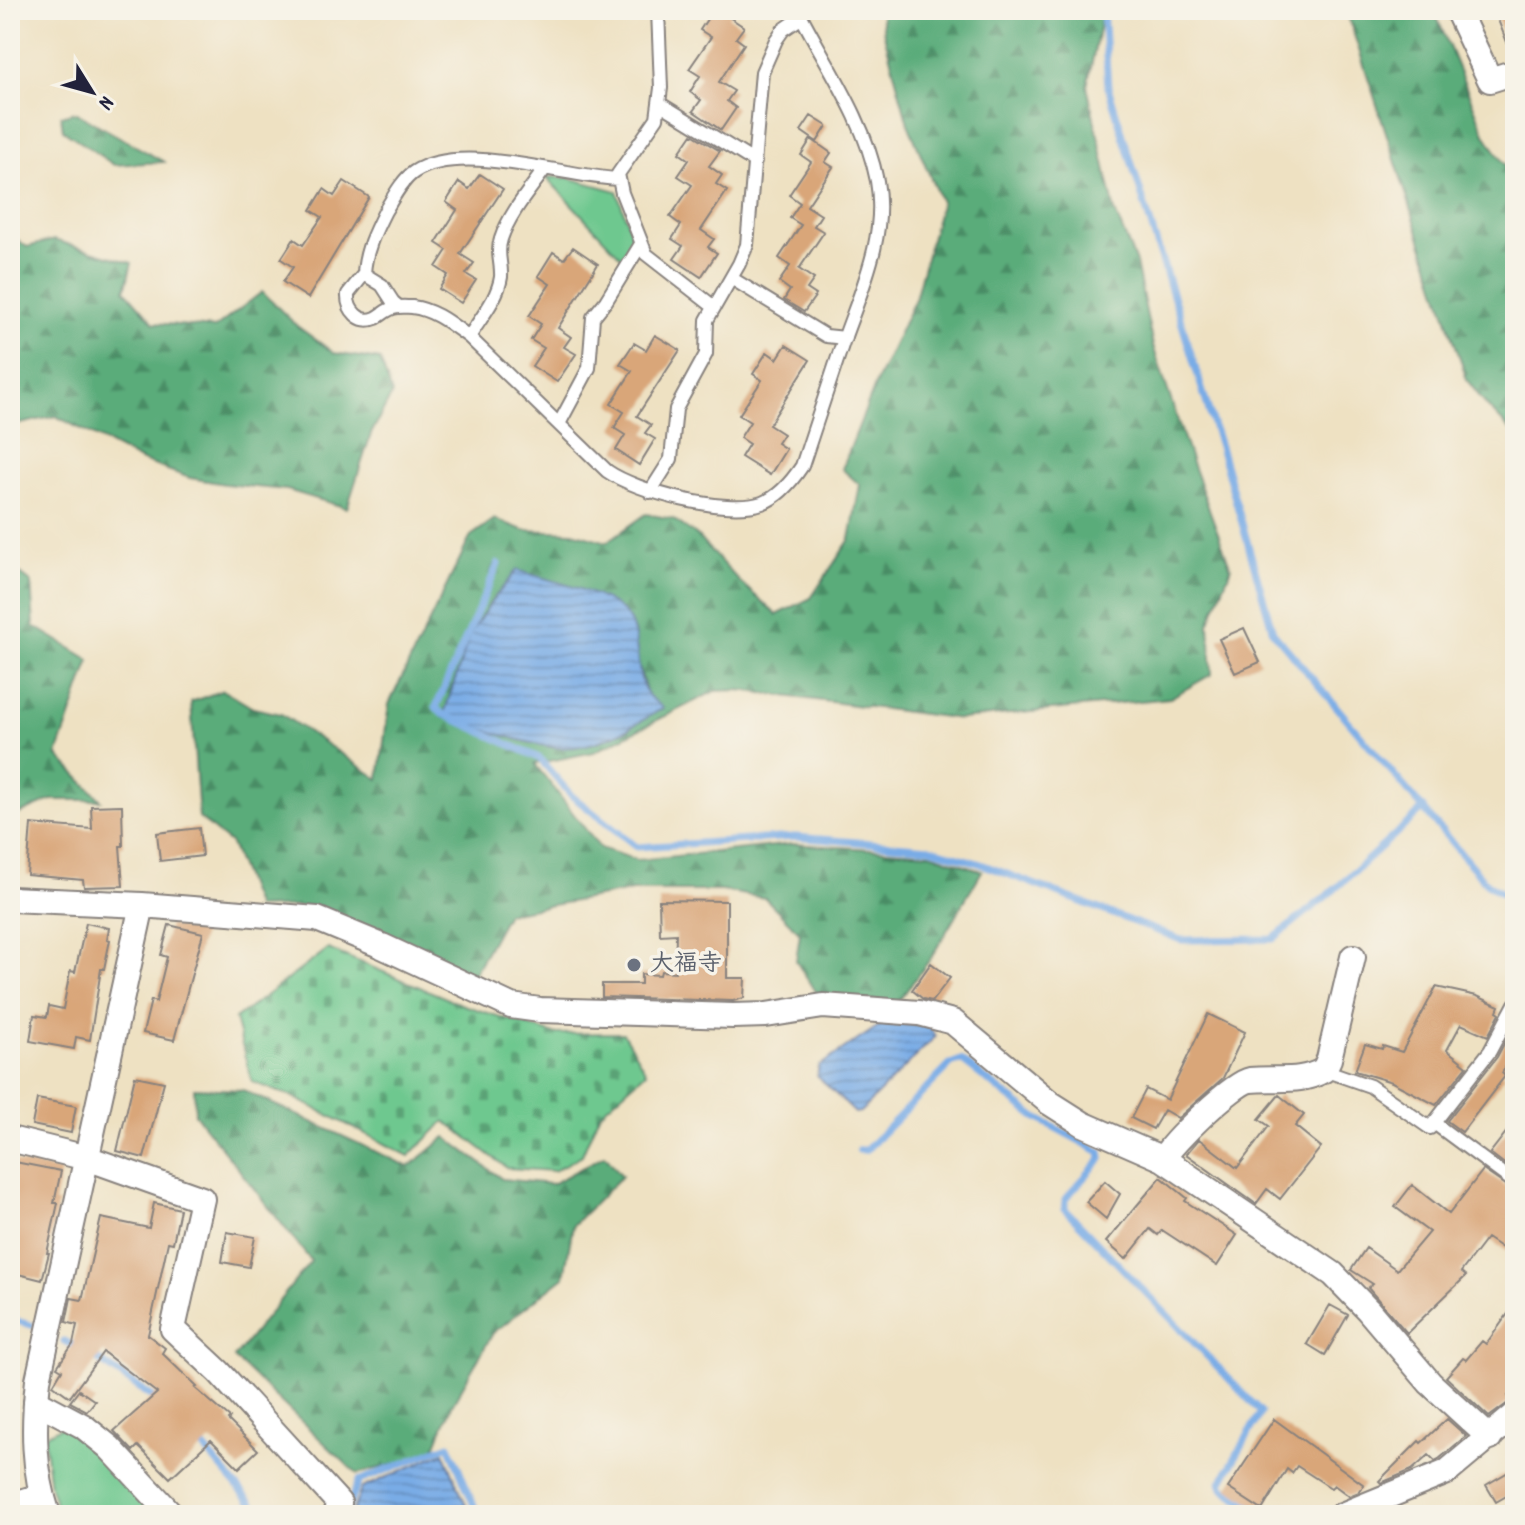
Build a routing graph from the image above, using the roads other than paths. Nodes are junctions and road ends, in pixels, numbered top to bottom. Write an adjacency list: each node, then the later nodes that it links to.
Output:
1 (658, 10): 5 (lane)
2 (1457, 10): 4 (street)
3 (800, 14): 6 (lane); 15 (lane)
4 (1515, 72)
5 (659, 103): 6 (lane); 8 (lane)
6 (755, 162): 11 (lane)
7 (544, 170): 8 (lane); 10 (lane); 14 (lane)
8 (619, 179): 9 (lane)
9 (641, 244): 13 (lane); 16 (lane)
10 (364, 274): 12 (lane); 12 (lane)
11 (731, 278): 13 (lane); 15 (lane)
12 (399, 307): 14 (lane)
13 (714, 307): 17 (lane)
14 (469, 337): 16 (lane)
15 (845, 338): 17 (lane)
16 (559, 424): 17 (lane)
17 (650, 492)
18 (10, 899): 19 (street)
19 (142, 905): 25 (street); 26 (street)
20 (1353, 957): 22 (street)
21 (1515, 1004): 23 (lane)
22 (1324, 1070): 23 (lane); 26 (street)
23 (1434, 1123): 27 (lane)
24 (10, 1139): 25 (street)
25 (87, 1158): 28 (street); 33 (street)
26 (1163, 1159): 30 (street)
27 (1515, 1183)
28 (36, 1401): 32 (street); 34 (street)
29 (1514, 1417): 30 (street)
30 (1490, 1438): 35 (street)
31 (10, 1505): 32 (street)
32 (44, 1506)
33 (337, 1509)
34 (172, 1515)
35 (1342, 1515)

